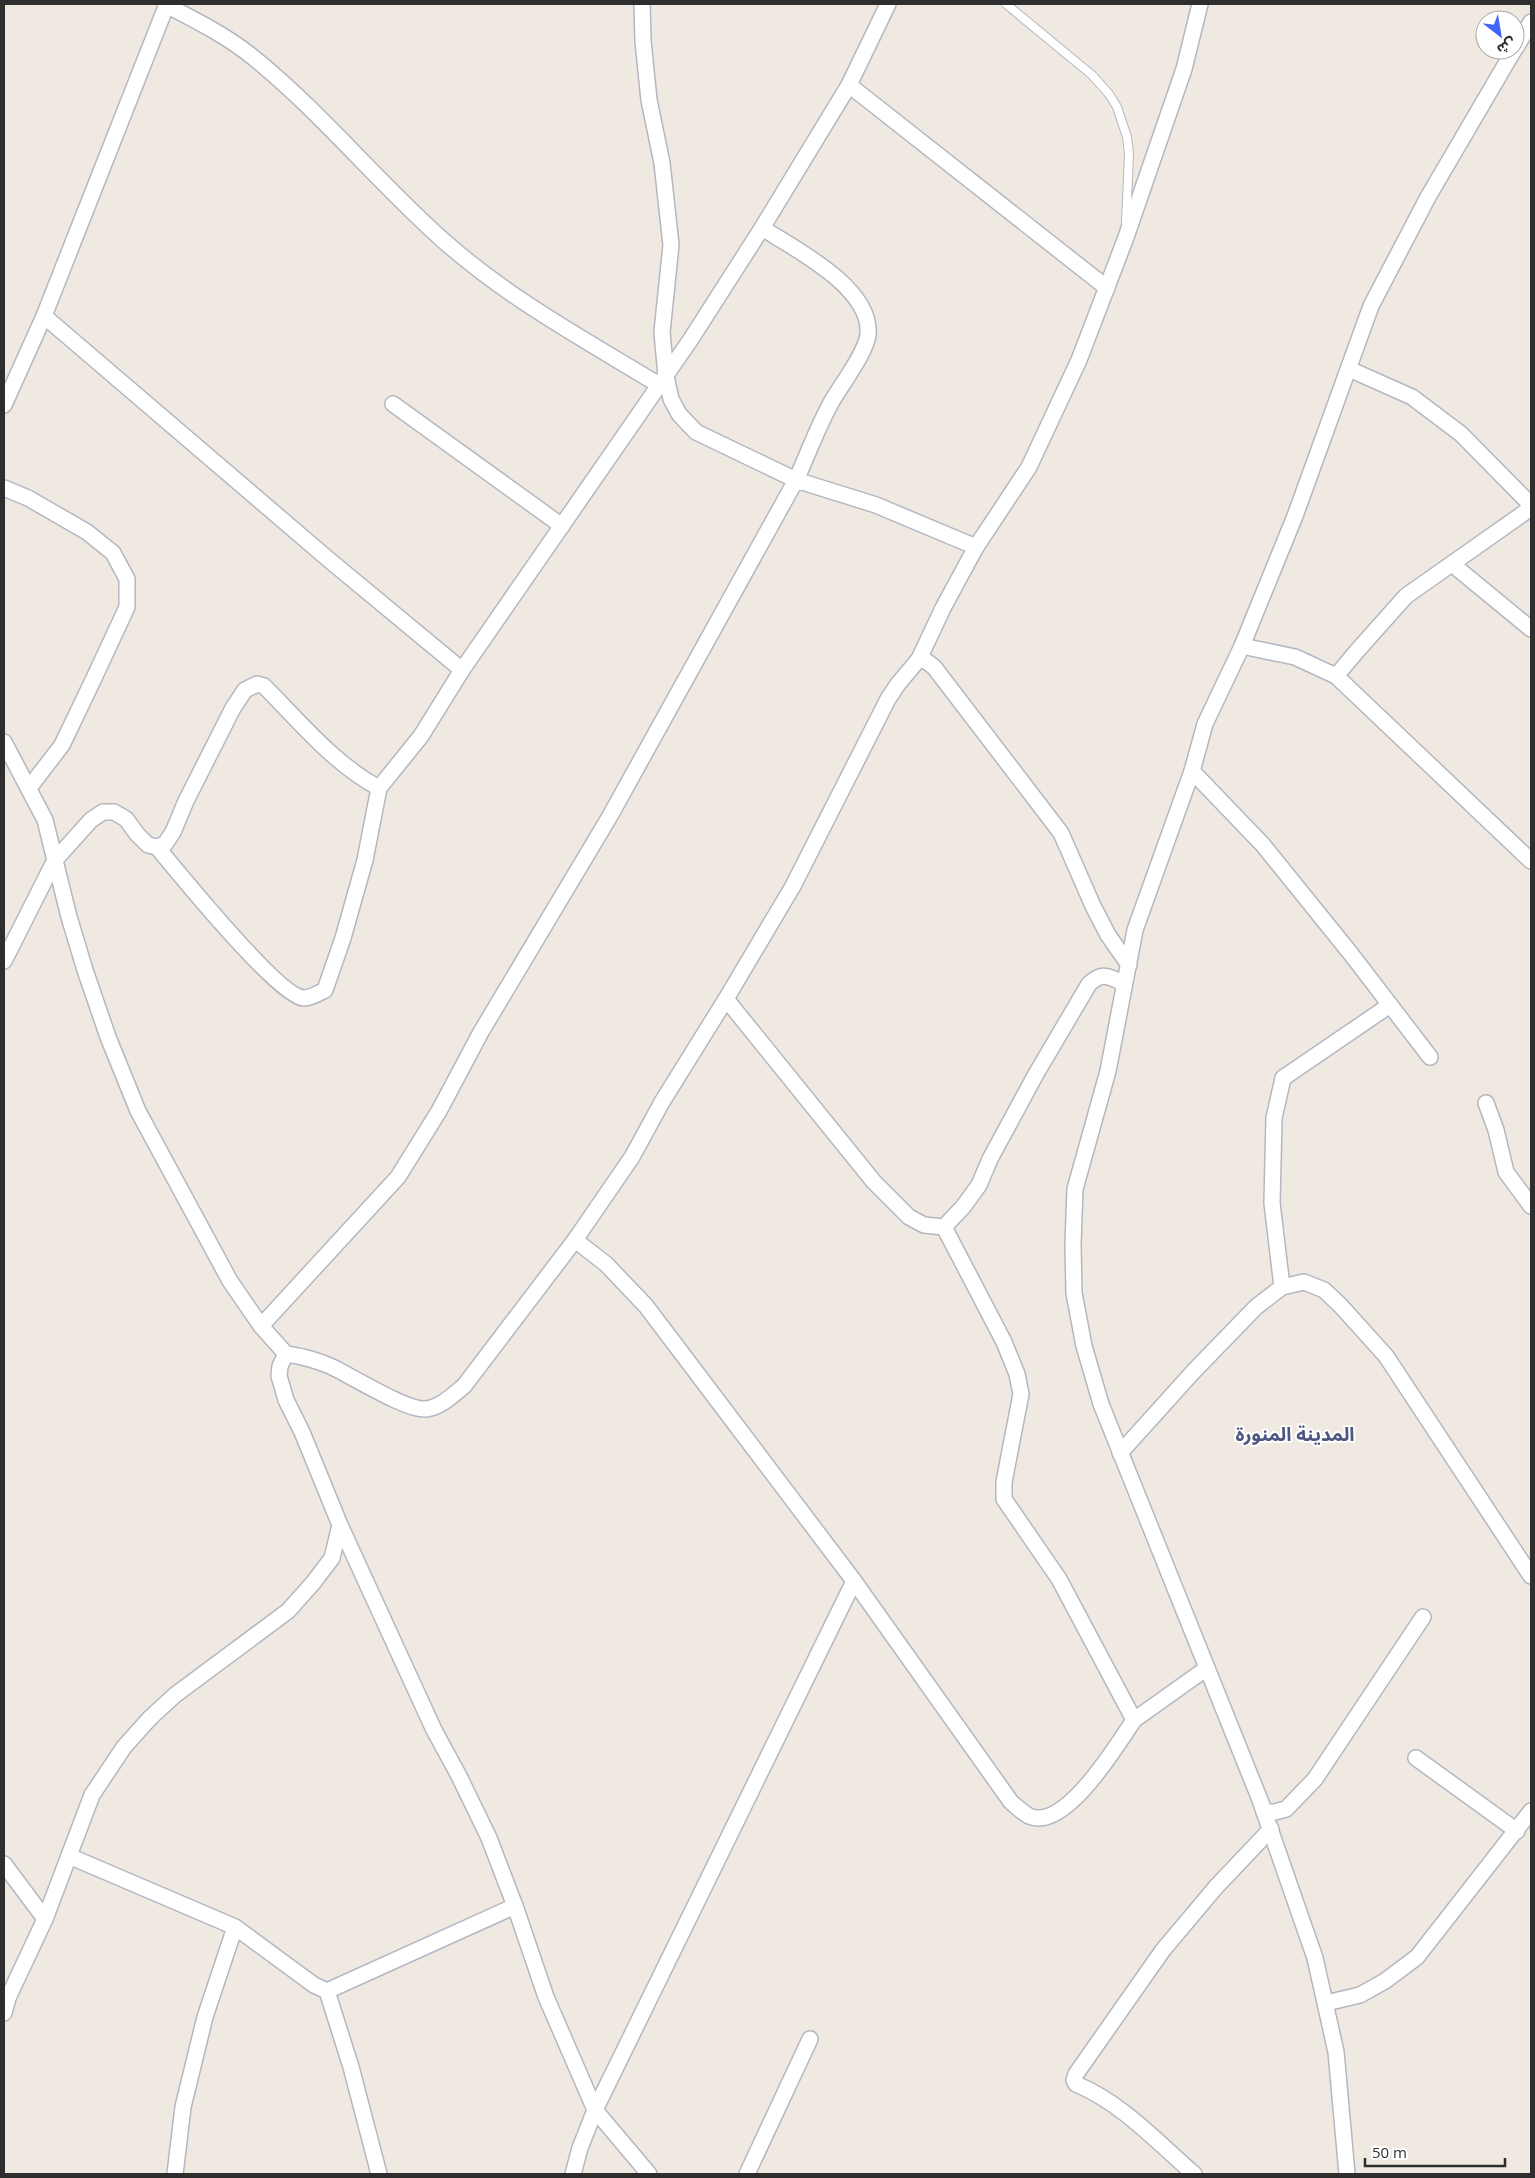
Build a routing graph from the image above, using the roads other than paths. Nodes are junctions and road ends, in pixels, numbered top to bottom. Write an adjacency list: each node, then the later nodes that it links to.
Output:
1 (642, 4): 13 (street)
2 (888, 4): 7 (street)
3 (1006, 4): 9 (lane)
4 (1200, 4): 9 (street)
5 (167, 5): 11 (street); 13 (street)
6 (1509, 60): 12 (street)
7 (849, 85): 8 (street); 10 (street)
8 (762, 228): 13 (street); 16 (street)
9 (1125, 240): 10 (street)
10 (1107, 288): 20 (street)
11 (44, 316): 15 (street); 25 (street)
12 (1349, 369): 18 (street); 23 (street)
13 (663, 381): 16 (street); 19 (street)
14 (394, 404): 19 (street)
15 (4, 405)
16 (796, 480): 20 (street); 45 (street)
17 (4, 488): 29 (street)
18 (1531, 507): 21 (street)
19 (562, 526): 25 (street)
20 (976, 547): 24 (street)
21 (1452, 564): 22 (street); 26 (street)
22 (1531, 629)
23 (1242, 646): 26 (street); 28 (street)
24 (919, 659): 35 (street); 37 (street)
25 (462, 670): 30 (street)
26 (1336, 676): 33 (street)
27 (4, 742): 29 (street)
28 (1192, 771): 35 (street); 38 (street)
29 (29, 788): 32 (street)
30 (379, 788): 31 (street); 31 (street)
31 (157, 847): 32 (street)
32 (55, 860): 34 (street); 45 (street)
33 (1531, 861)
34 (4, 961)
35 (1129, 965): 36 (street)
36 (1124, 983): 42 (street); 47 (street)
37 (726, 999): 42 (street); 43 (street)
38 (1390, 1005): 39 (street); 44 (street)
39 (1430, 1057)
40 (1486, 1103): 41 (street)
41 (1531, 1206)
42 (944, 1227): 53 (street)
43 (575, 1240): 46 (street); 50 (street)
44 (1282, 1287): 47 (street); 49 (street)
45 (261, 1326): 46 (street)
46 (286, 1354): 48 (street)
47 (1120, 1453): 52 (street)
48 (340, 1525): 59 (street); 61 (street)
49 (1531, 1576)
50 (854, 1581): 53 (street); 68 (street)
51 (1423, 1617): 56 (street)
52 (1207, 1668): 53 (street); 56 (street)
53 (1134, 1720)
54 (1416, 1758): 58 (street)
55 (1531, 1811): 58 (street)
56 (1264, 1812): 57 (street)
57 (1271, 1829): 65 (street); 74 (street)
58 (1517, 1831): 65 (street)
59 (69, 1856): 62 (street); 63 (street)
60 (4, 1864): 62 (street)
61 (515, 1906): 64 (street); 68 (street)
62 (45, 1919): 66 (street)
63 (235, 1927): 64 (street); 69 (street)
64 (327, 1991): 70 (street)
65 (1326, 2003): 75 (street)
66 (4, 2013)
67 (810, 2039): 73 (street)
68 (595, 2110): 71 (street); 72 (street)
69 (176, 2174)
70 (379, 2174)
71 (573, 2174)
72 (649, 2174)
73 (747, 2174)
74 (1194, 2174)
75 (1347, 2174)

